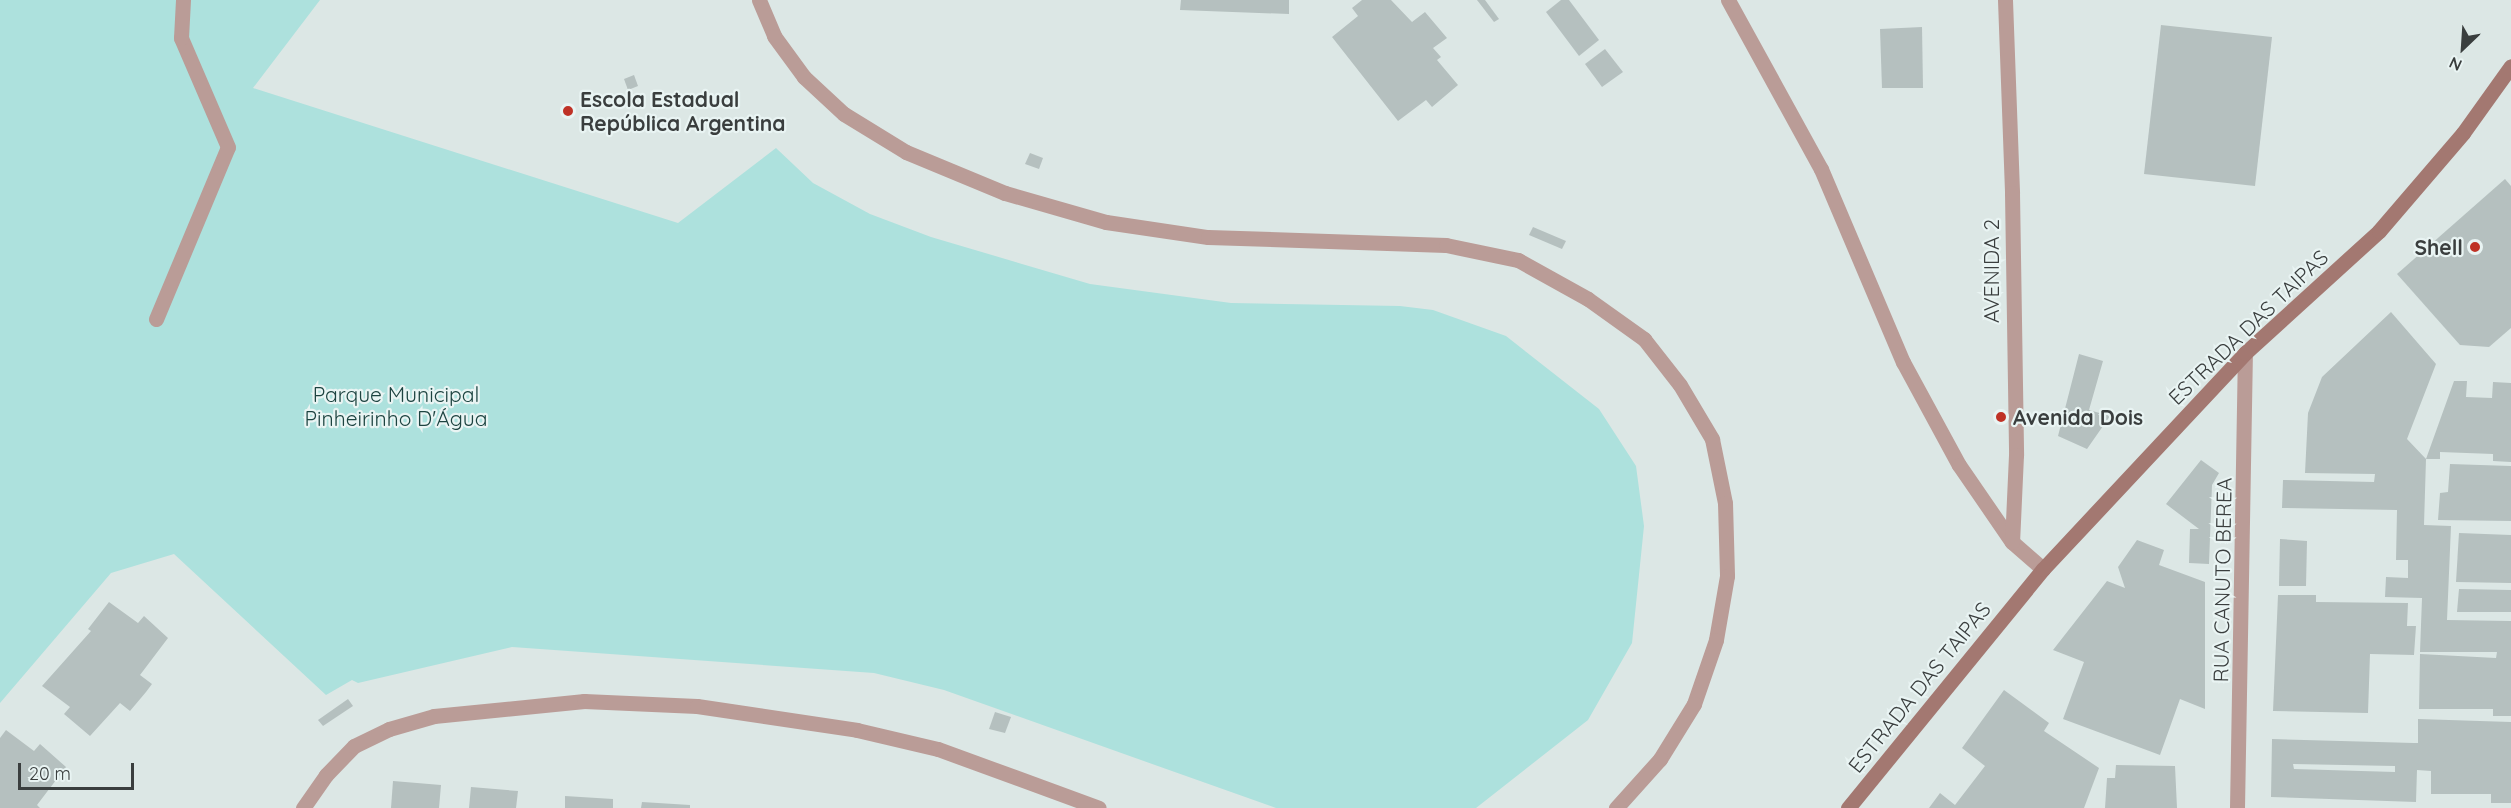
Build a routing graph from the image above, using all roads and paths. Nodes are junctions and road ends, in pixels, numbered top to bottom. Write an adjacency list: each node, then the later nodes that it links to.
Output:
1 (183, 0): 6 (street)
2 (759, 0): 12 (street)
3 (1728, 0): 8 (street)
4 (2004, 0): 8 (street, AVENIDA 2)
5 (2511, 66): 7 (main road, ESTRADA DAS TAIPAS)
6 (156, 319)
7 (2246, 353): 9 (main road, ESTRADA DAS TAIPAS); 14 (street, RUA CANUTO BEREA)
8 (2012, 542): 9 (street)
9 (2043, 568): 13 (main road, ESTRADA DAS TAIPAS)
10 (303, 808): 11 (street)
11 (1099, 808)
12 (1616, 808)
13 (1848, 808)
14 (2238, 808)

